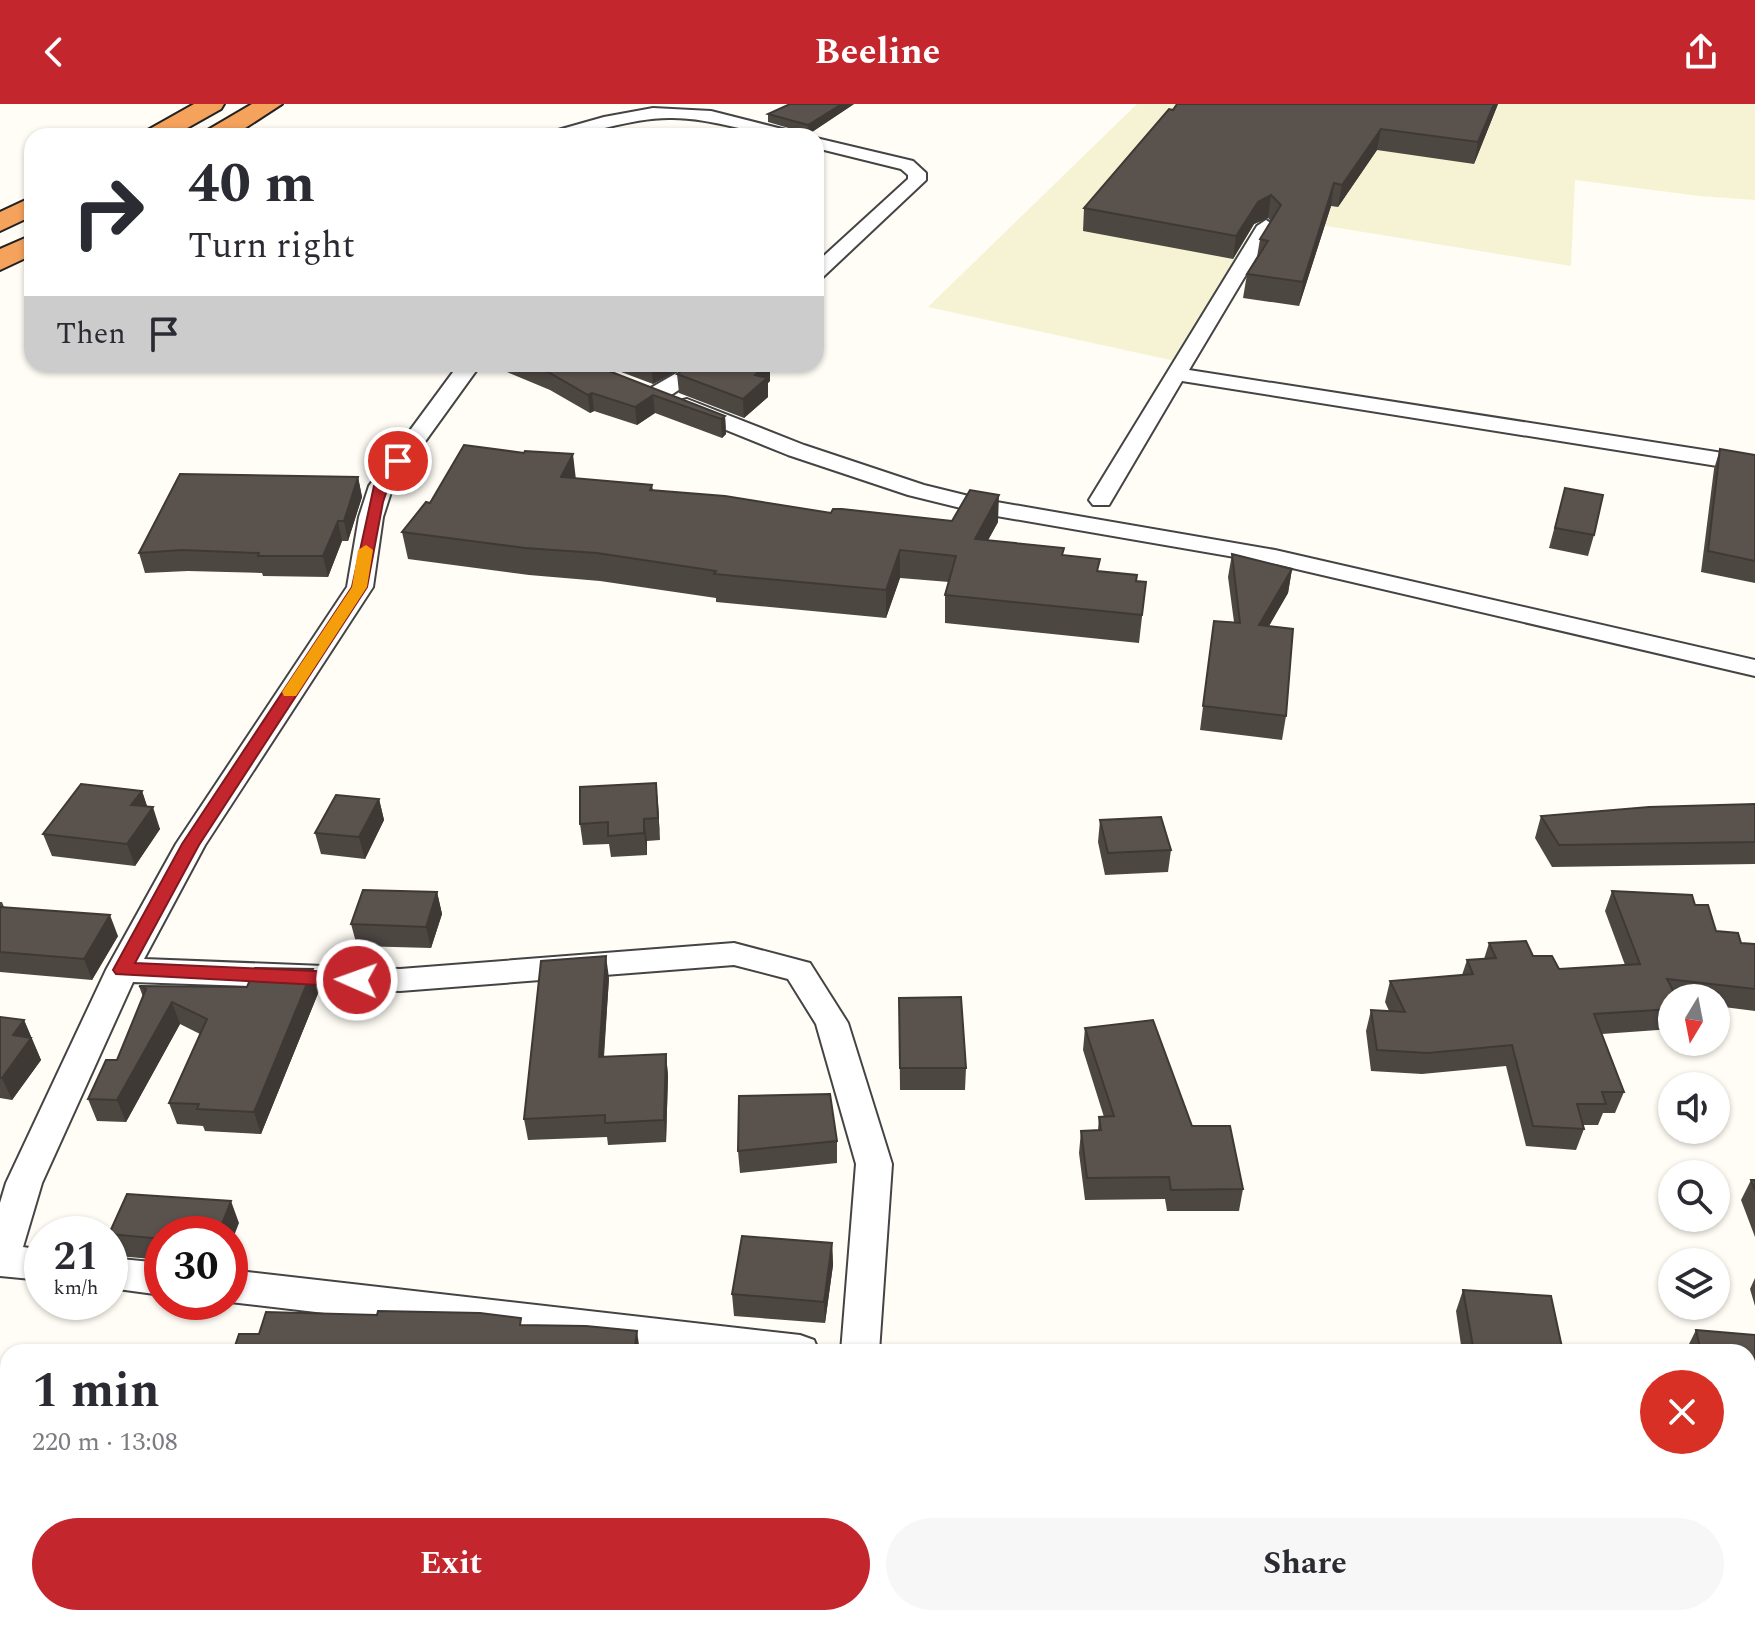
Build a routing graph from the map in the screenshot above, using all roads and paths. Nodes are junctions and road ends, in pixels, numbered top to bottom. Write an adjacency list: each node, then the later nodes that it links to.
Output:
1 (212, 104): 3 (highway)
2 (270, 104): 4 (highway)
3 (169, 128)
4 (229, 128)
5 (582, 128): 6 (street)
6 (754, 128)
7 (824, 145): 13 (street)
8 (24, 210): 9 (highway)
9 (0, 223)
10 (1266, 226): 16 (street)
11 (24, 248): 12 (highway)
12 (0, 261)
13 (824, 266)
14 (464, 372): 22 (street)
15 (694, 372): 18 (street)
16 (1176, 374): 19 (street); 20 (street)
17 (629, 384): 18 (street)
18 (657, 394): 21 (street)
19 (1755, 465)
20 (1101, 500)
21 (1755, 668)
22 (122, 970): 23 (street); 27 (street)
23 (0, 1260): 24 (street)
24 (24, 1263)
25 (248, 1288): 26 (street)
26 (731, 1344)
27 (861, 1344)

